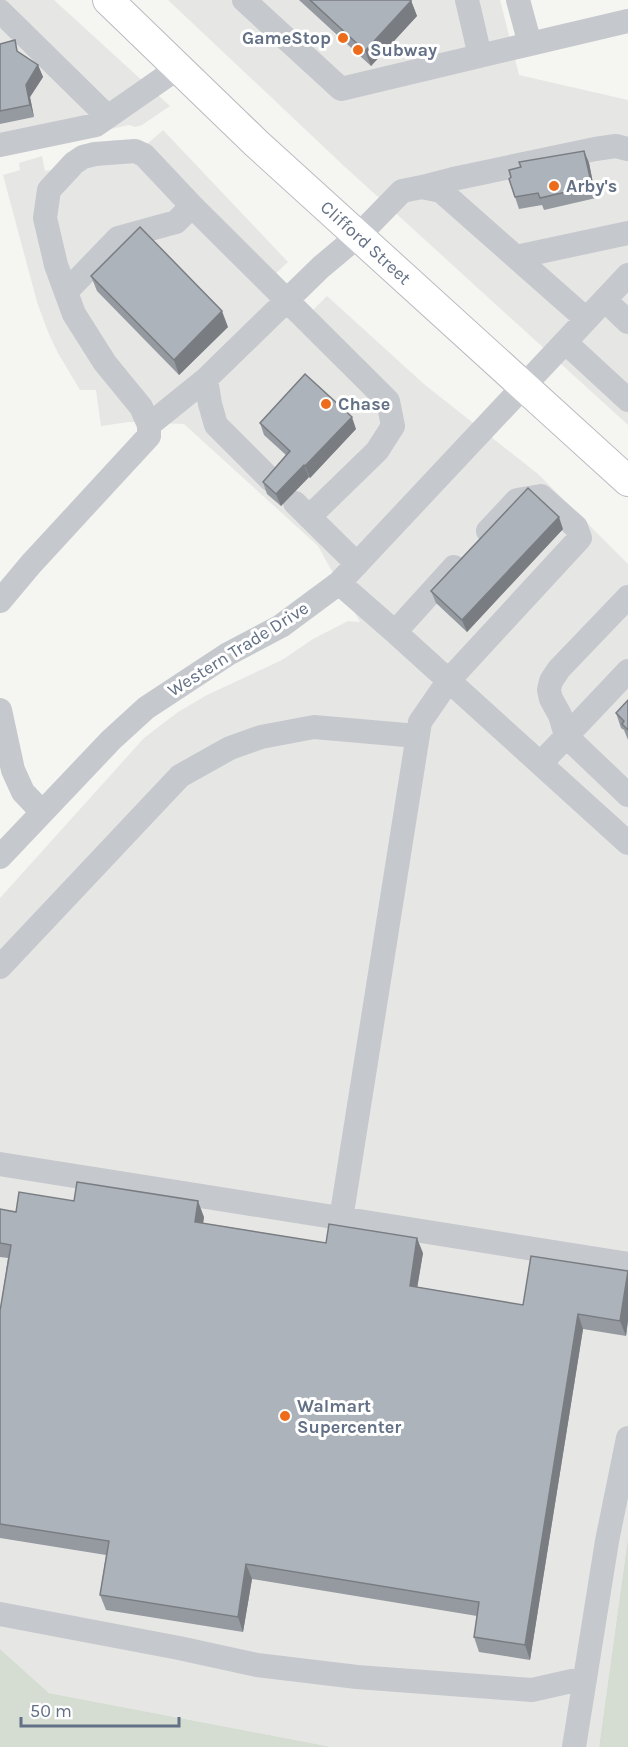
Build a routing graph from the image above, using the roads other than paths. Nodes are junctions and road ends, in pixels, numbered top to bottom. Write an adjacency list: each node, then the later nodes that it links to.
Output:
1 (108, 0): 9 (main road, Clifford Street)
2 (244, 0): 8 (street)
3 (518, 0): 7 (street)
4 (465, 3): 8 (street)
5 (0, 11): 10 (street)
6 (628, 21): 7 (street)
7 (530, 44): 8 (street)
8 (480, 57)
9 (178, 68): 10 (street); 16 (main road, Clifford Street)
10 (107, 116): 11 (street)
11 (0, 144)
12 (628, 149): 13 (street)
13 (422, 187): 16 (street); 17 (street)
14 (192, 206): 19 (street); 19 (street); 20 (street)
15 (628, 233): 17 (street)
16 (358, 236): 20 (street); 26 (main road, Clifford Street)
17 (516, 257): 22 (street)
18 (628, 275): 21 (street, Western Trade Drive)
19 (66, 292): 28 (street)
20 (287, 300): 25 (street); 31 (street)
21 (605, 300): 22 (street, Western Trade Drive); 23 (street)
22 (586, 319): 24 (street, Western Trade Drive)
23 (628, 322)
24 (565, 342): 26 (street, Western Trade Drive); 27 (street)
25 (206, 379): 28 (street); 29 (street)
26 (523, 386): 30 (main road, Clifford Street); 31 (street, Western Trade Drive)
27 (628, 400)
28 (149, 425): 34 (street)
29 (271, 480)
30 (628, 481)
31 (357, 564): 32 (street, Western Trade Drive)
32 (339, 583): 35 (street); 43 (street, Western Trade Drive)
33 (628, 597): 40 (street)
34 (0, 601)
35 (395, 632): 37 (street); 37 (street)
36 (628, 671): 40 (street)
37 (449, 680): 39 (street); 41 (street)
38 (0, 710): 43 (street)
39 (417, 736): 46 (street); 48 (street)
40 (566, 736): 41 (street); 42 (street)
41 (540, 763): 44 (street)
42 (628, 795)
43 (42, 812): 45 (street, Western Trade Drive)
44 (628, 843)
45 (0, 857)
46 (0, 966)
47 (0, 1164): 48 (street)
48 (341, 1219): 49 (street)
49 (628, 1264)
50 (628, 1438): 52 (street)
51 (0, 1614): 52 (street)
52 (585, 1678): 53 (street)
53 (574, 1747)

